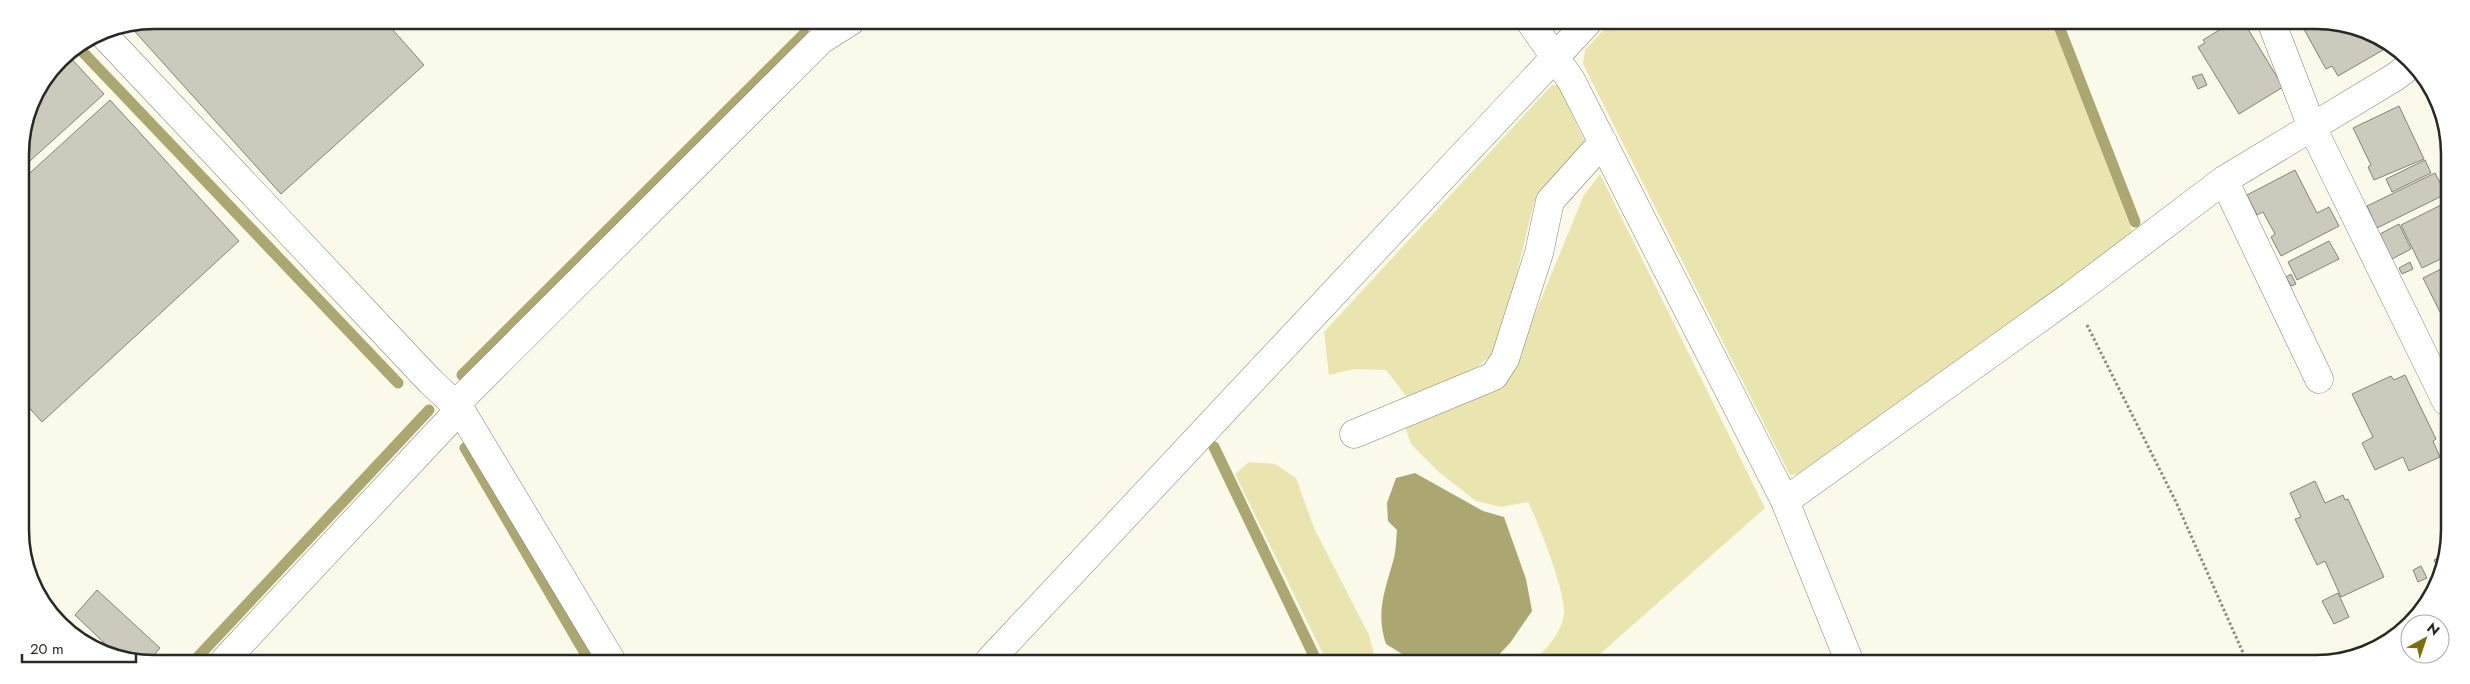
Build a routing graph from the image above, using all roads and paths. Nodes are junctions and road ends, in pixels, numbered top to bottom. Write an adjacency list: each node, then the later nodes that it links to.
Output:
1 (838, 29): 14 (street)
2 (1536, 29): 6 (street)
3 (1581, 29): 6 (street)
4 (2274, 29): 8 (street)
5 (106, 38): 14 (street)
6 (1556, 56): 9 (street); 19 (street)
7 (2407, 68): 8 (street)
8 (2312, 127): 10 (street); 13 (street)
9 (1603, 142): 15 (street); 16 (street)
10 (2224, 180): 11 (street); 12 (street)
11 (2072, 295): 16 (street); 21 (path)
12 (2319, 379)
13 (2441, 391)
14 (458, 407): 17 (street); 18 (street)
15 (1354, 434)
16 (1785, 501): 20 (street)
17 (230, 655)
18 (608, 655)
19 (995, 655)
20 (1847, 655)
21 (2244, 655)

